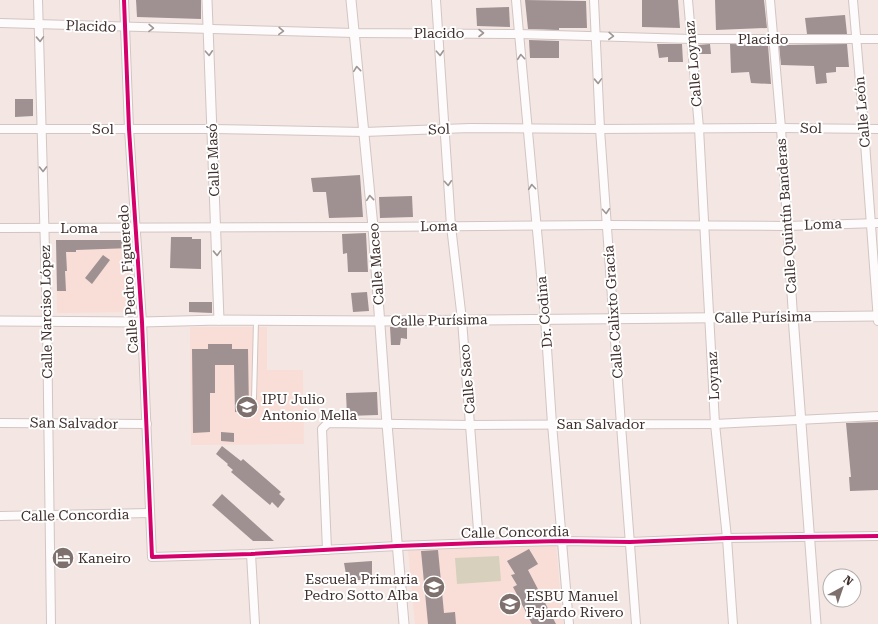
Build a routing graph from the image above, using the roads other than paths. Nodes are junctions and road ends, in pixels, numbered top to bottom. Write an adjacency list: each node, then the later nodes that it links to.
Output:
1 (38, 0): 12 (street, Calle Narciso López)
2 (124, 0): 13 (street, Calle Pedro Figueredo)
3 (207, 0): 14 (street, Calle Masó)
4 (351, 0): 15 (street, Calle Maceo)
5 (436, 0): 16 (street, Calle Saco)
6 (516, 0): 17 (street, Dr. Codina)
7 (594, 0): 18 (street, Calle Calixto Gracía)
8 (688, 0): 19 (street, Calle Loynaz)
9 (770, 0): 20 (street, Calle Quintín Banderas)
10 (853, 0): 21 (street, Calle León)
11 (0, 24): 12 (street, Placido)
12 (39, 24): 13 (street, Placido); 27 (street, Calle Narciso López, one-way to 27)
13 (125, 27): 14 (street, Placido, one-way to 14); 28 (street, Calle Pedro Figueredo)
14 (207, 29): 15 (street, Placido, one-way to 15); 29 (street, Calle Masó, one-way to 29)
15 (354, 33): 16 (street, Placido); 34 (street, Calle Maceo, one-way to 15)
16 (439, 33): 17 (street, Placido, one-way to 17); 30 (street, Calle Saco, one-way to 30)
17 (519, 34): 18 (street, Placido); 23 (street, Dr. Codina, one-way to 17)
18 (596, 36): 19 (street, Placido, one-way to 19); 31 (street, Calle Calixto Gracía, one-way to 31)
19 (691, 39): 20 (street, Placido); 24 (street, Calle Loynaz)
20 (774, 39): 21 (street, Placido); 25 (street, Calle Quintín Banderas)
21 (856, 39): 22 (street, Placido); 32 (street, Calle León)
22 (878, 39)
23 (527, 128): 30 (street, Sol); 31 (street, Sol); 39 (street, Dr. Codina, one-way to 23)
24 (699, 128): 25 (street, Sol); 31 (street, Sol); 37 (street, Loynaz)
25 (781, 128): 32 (street, Sol); 40 (street, Calle Quintín Banderas)
26 (0, 129): 27 (street, Sol)
27 (42, 129): 28 (street, Sol); 43 (street, Calle Narciso López, one-way to 43)
28 (129, 129): 29 (street, Sol); 44 (street, Calle Pedro Figueredo)
29 (213, 129): 34 (street, Sol); 45 (street, Calle Masó)
30 (444, 129): 34 (street, Sol); 38 (street, Calle Saco, one-way to 38)
31 (600, 129): 36 (street, Calle Calixto Gracía, one-way to 36)
32 (864, 129): 33 (street, Sol); 35 (street, Calle León)
33 (878, 129)
34 (364, 132): 41 (street, Calle Maceo, one-way to 34)
35 (875, 223): 40 (street, Loma); 47 (street, Calle León)
36 (607, 225): 37 (street, Loma); 39 (street, Loma); 50 (street, Calle Calixto Gracía)
37 (704, 225): 40 (street, Loma); 49 (street, Loynaz)
38 (451, 226): 39 (street, Loma); 41 (street, Loma); 53 (street, Calle Saco)
39 (536, 226): 48 (street, Dr. Codina)
40 (787, 226): 46 (street, Calle Quintín Banderas)
41 (373, 227): 45 (street, Loma); 52 (street, Calle Maceo)
42 (0, 228): 43 (street, Loma)
43 (44, 228): 44 (street, Loma); 55 (street, Calle Narciso López)
44 (136, 228): 45 (street, Loma); 58 (street, Calle Pedro Figueredo)
45 (216, 228): 51 (street, Calle Masó, one-way to 51)
46 (793, 316): 47 (street, Calle Purísima); 49 (street, Calle Purísima); 61 (street, Calle Quintín Banderas)
47 (878, 316): 57 (street, Calle León)
48 (545, 318): 50 (street, Calle Purísima); 53 (street, Calle Purísima); 66 (street, Dr. Codina)
49 (710, 318): 50 (street, Calle Purísima); 67 (street, Loynaz)
50 (613, 319): 69 (street, Calle Calixto Gracía)
51 (219, 320): 56 (street, Calle Purísima); 58 (street, Calle Purísima)
52 (380, 320): 53 (street, Calle Purísima); 56 (street, Calle Purísima); 65 (street, Calle Maceo)
53 (462, 320): 68 (street, Calle Saco)
54 (0, 321): 55 (street, Calle Purísima)
55 (47, 321): 58 (street, Calle Purísima); 63 (street, Calle Narciso López)
56 (256, 321): 59 (lane)
57 (878, 321)
58 (142, 322): 64 (street, Calle Pedro Figueredo)
59 (254, 398)
60 (878, 416): 61 (street, San Salvador)
61 (801, 420): 67 (street, San Salvador); 74 (street, Calle Quintín Banderas)
62 (0, 422): 63 (street, San Salvador)
63 (48, 422): 64 (street, San Salvador); 71 (street, Calle Narciso López)
64 (147, 424): 70 (street, Calle Pedro Figueredo)
65 (386, 424): 68 (street, San Salvador); 79 (street, Calle Maceo); 80 (street, San Salvador)
66 (552, 424): 68 (street, San Salvador); 69 (street, San Salvador); 76 (street, Dr. Codina)
67 (716, 424): 69 (street, San Salvador); 75 (street, Loynaz)
68 (470, 425): 78 (street, Calle Saco)
69 (621, 425): 77 (street, Calle Calixto Gracía)
70 (150, 513): 71 (street, Calle Concordia); 82 (street, Calle Pedro Figueredo)
71 (50, 515): 72 (street, Calle Concordia); 83 (street, Calle Narciso López)
72 (0, 516)
73 (878, 536): 74 (street, Calle Concordia)
74 (808, 537): 75 (street, Calle Concordia); 89 (street, Calle Quintín Banderas)
75 (727, 538): 77 (street, Calle Concordia); 88 (street, Loynaz)
76 (562, 541): 77 (street, Calle Concordia); 78 (street, Calle Concordia); 86 (street, Dr. Codina)
77 (630, 542): 87 (street, Calle Calixto Gracía)
78 (479, 543): 79 (street, Calle Concordia)
79 (398, 546): 80 (street, Calle Concordia); 85 (street, Calle Maceo)
80 (327, 550): 81 (street, Calle Concordia)
81 (251, 554): 82 (street, Calle Concordia); 84 (street)
82 (152, 557)
83 (51, 624)
84 (256, 624)
85 (404, 624)
86 (568, 624)
87 (636, 624)
88 (733, 624)
89 (816, 624)

